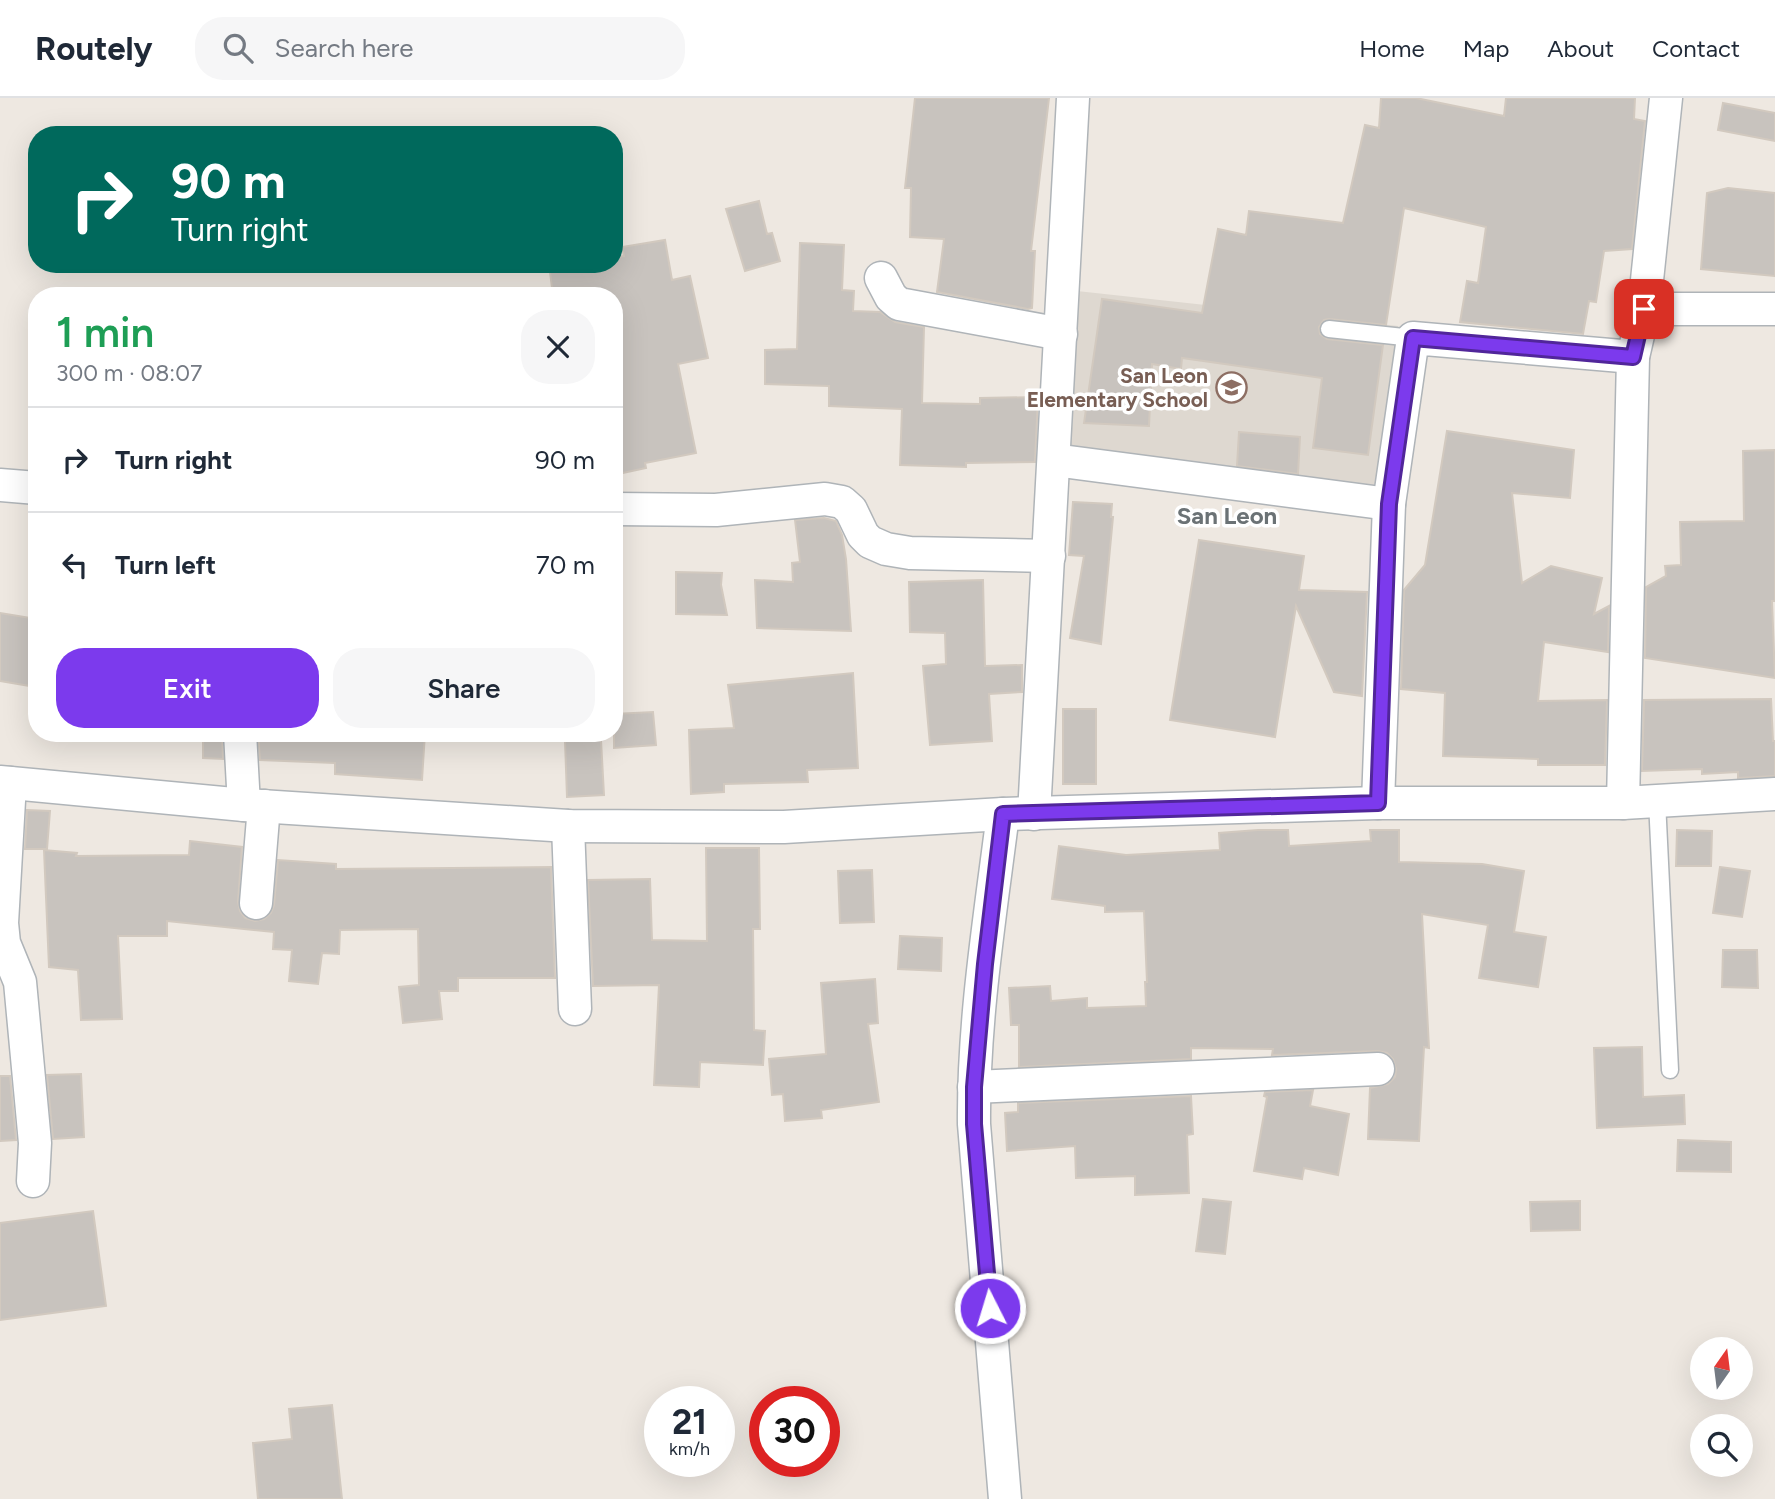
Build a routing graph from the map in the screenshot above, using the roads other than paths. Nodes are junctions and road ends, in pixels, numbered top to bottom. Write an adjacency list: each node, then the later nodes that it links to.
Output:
1 (1073, 98): 7 (street)
2 (1667, 98): 4 (street)
3 (881, 278): 7 (street)
4 (1644, 309): 5 (street); 9 (street)
5 (1775, 309)
6 (1329, 329): 8 (lane)
7 (1061, 334): 10 (street)
8 (1413, 338): 9 (street); 13 (street)
9 (1633, 357): 21 (street)
10 (1054, 460): 13 (street); 15 (street)
11 (0, 485): 12 (street)
12 (28, 487)
13 (1389, 504): 20 (street)
14 (623, 509): 15 (street)
15 (1049, 556): 23 (street)
16 (242, 742): 22 (street)
17 (5, 782): 22 (street); 30 (street)
18 (1775, 794): 19 (street)
19 (1657, 801): 21 (street); 28 (lane)
20 (1378, 803): 21 (street); 23 (street)
21 (1623, 803)
22 (254, 805): 24 (street); 25 (street)
23 (1018, 814): 24 (street); 29 (street)
24 (568, 826): 26 (street)
25 (256, 903)
26 (575, 1009)
27 (1378, 1069): 29 (street)
28 (1670, 1070)
29 (974, 1087): 31 (street)
30 (33, 1181)
31 (1005, 1499)

